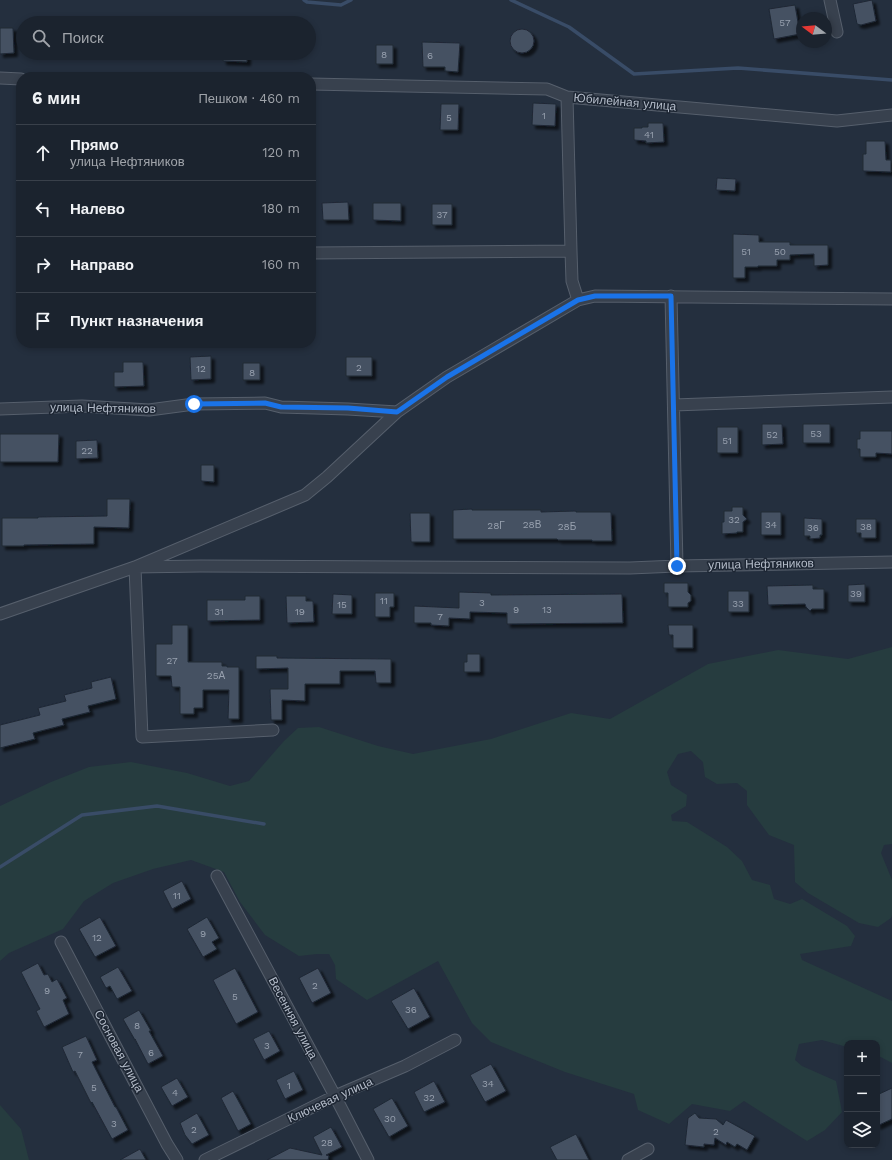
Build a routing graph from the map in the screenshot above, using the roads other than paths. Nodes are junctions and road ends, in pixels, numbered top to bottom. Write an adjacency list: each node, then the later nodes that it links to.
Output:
1 (830, 0): 2 (street)
2 (838, 32)
3 (0, 78): 4 (street)
4 (16, 79)
5 (316, 84): 6 (street, Юбилейная улица)
6 (567, 97): 7 (street, Юбилейная улица); 8 (street)
7 (892, 115)
8 (571, 251): 9 (street); 12 (street)
9 (316, 253)
10 (671, 296): 11 (street); 12 (street); 14 (street)
11 (892, 299)
12 (578, 300): 16 (street)
13 (892, 397): 14 (street)
14 (674, 405): 18 (street)
15 (0, 409): 16 (street, улица Нефтяников)
16 (397, 412): 19 (street)
17 (892, 562): 18 (street, улица Нефтяников)
18 (677, 566): 19 (street, улица Нефтяников)
19 (135, 567): 20 (street); 21 (street)
20 (0, 614)
21 (273, 730)
22 (217, 876): 25 (street, Весенняя улица)
23 (61, 942): 27 (street, Сосновая улица)
24 (455, 1040): 25 (street, Ключевая улица)
25 (335, 1096): 28 (street, Ключевая улица); 29 (street, Весенняя улица)
26 (648, 1150): 30 (street)
27 (177, 1160)
28 (205, 1160)
29 (368, 1160)
30 (628, 1160)

